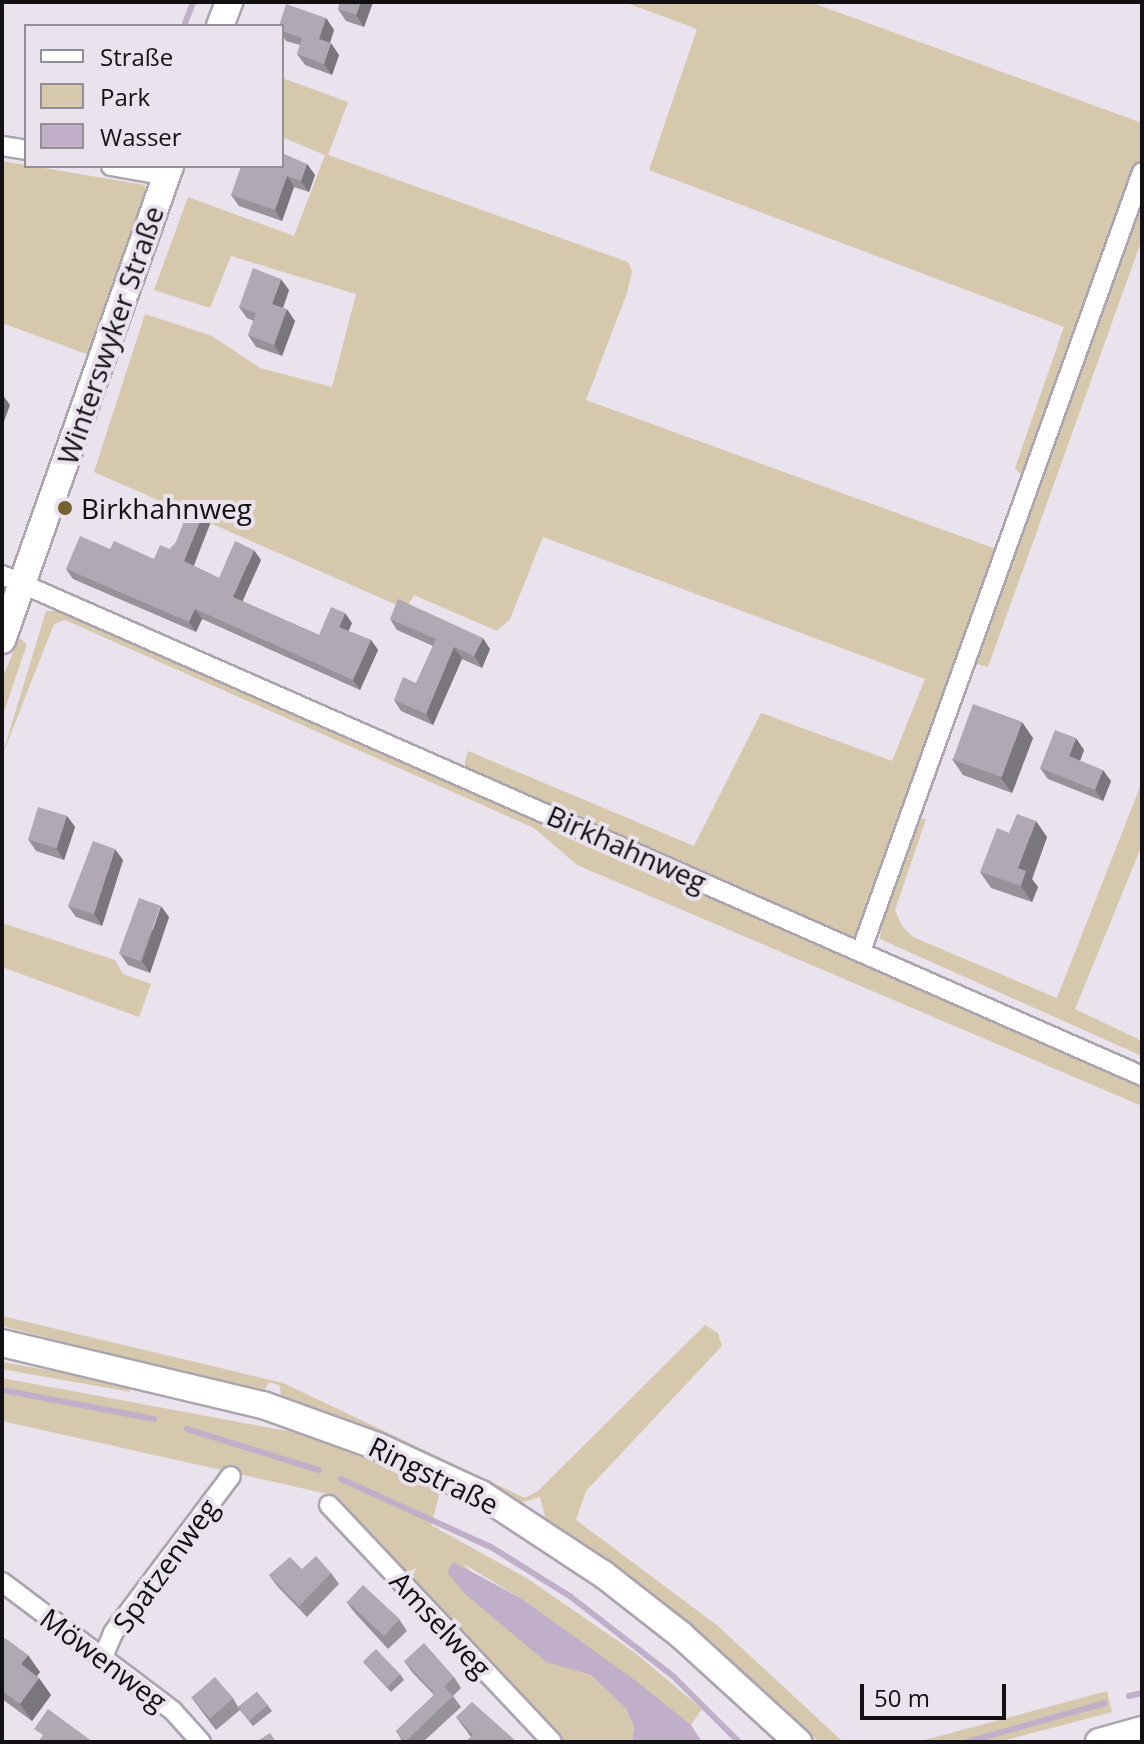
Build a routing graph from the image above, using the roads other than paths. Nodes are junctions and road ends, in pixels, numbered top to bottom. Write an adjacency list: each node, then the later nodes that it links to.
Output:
1 (229, 2): 2 (main road)
2 (221, 24)
3 (2, 146): 4 (street)
4 (24, 150)
5 (134, 168): 6 (street)
6 (169, 171): 8 (main road, Winterswyker Straße)
7 (1142, 172): 10 (street)
8 (13, 579): 9 (main road, Winterswyker Straße); 10 (street, Birkhahnweg)
9 (2, 640)
10 (861, 951): 11 (street, Birkhahnweg)
11 (1142, 1076)
12 (2, 1343): 20 (main road, Ringstraße)
13 (231, 1476): 16 (street, Spatzenweg)
14 (329, 1505): 19 (street, Amselweg)
15 (2, 1582): 16 (street, Möwenweg)
16 (103, 1657): 18 (street, Möwenweg)
17 (1142, 1730): 21 (main road)
18 (201, 1742)
19 (552, 1742)
20 (798, 1742)
21 (1099, 1742)

